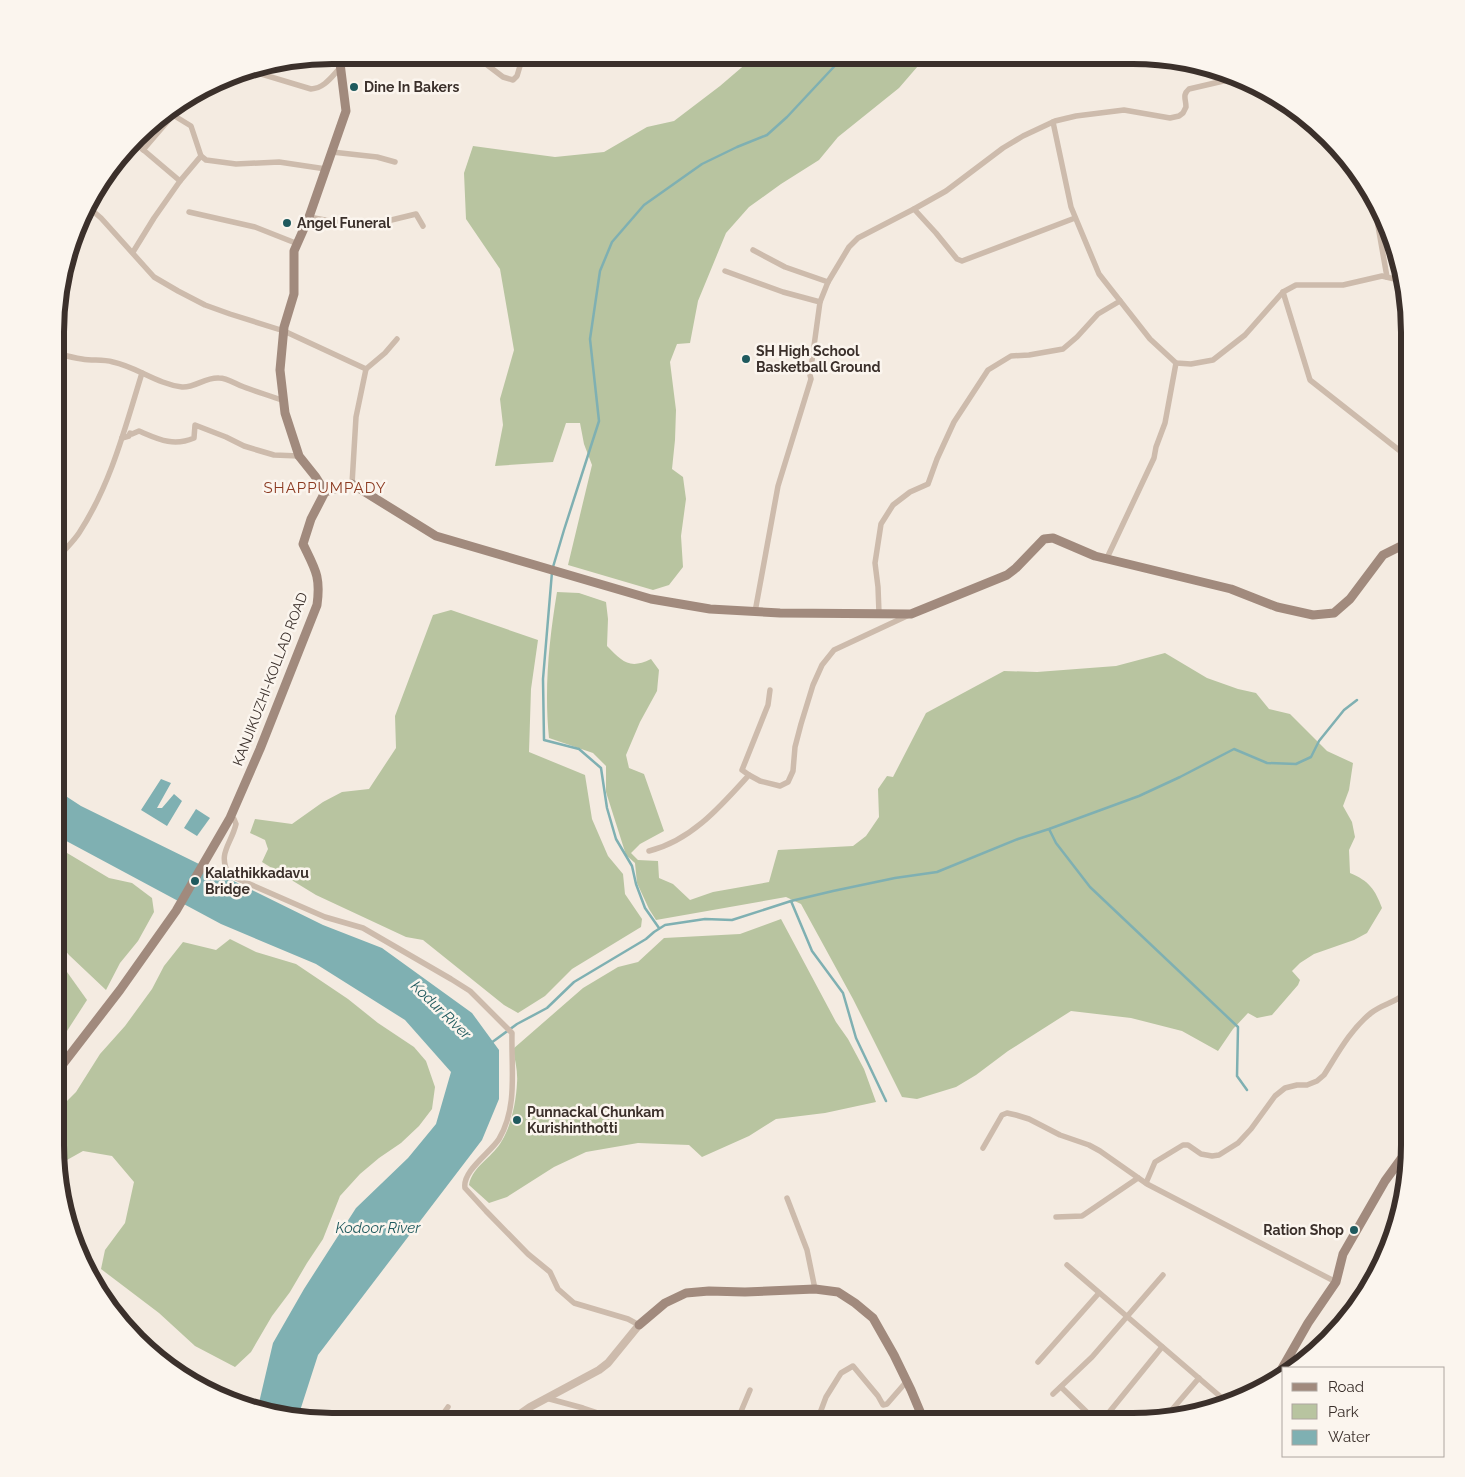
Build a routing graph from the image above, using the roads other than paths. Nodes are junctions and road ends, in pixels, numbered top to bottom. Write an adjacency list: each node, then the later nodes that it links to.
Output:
1 (340, 64): 4 (main road)
2 (486, 64): 3 (street)
3 (521, 64)
4 (341, 67): 5 (street); 12 (main road)
5 (260, 74)
6 (1226, 80): 9 (street)
7 (174, 115): 13 (street)
8 (172, 117): 11 (street)
9 (1053, 122): 17 (street); 21 (street)
10 (138, 146): 11 (street)
11 (143, 150): 16 (street)
12 (332, 152): 14 (street); 15 (main road)
13 (201, 156): 15 (street); 16 (street)
14 (395, 162)
15 (326, 169): 20 (main road)
16 (180, 181): 26 (street)
17 (914, 209): 21 (street); 30 (street)
18 (92, 211): 26 (street)
19 (189, 212): 24 (street)
20 (309, 217): 23 (street); 24 (main road)
21 (1075, 218): 32 (street)
22 (1377, 220): 28 (street)
23 (423, 226)
24 (298, 244): 34 (main road)
25 (753, 250): 30 (street)
26 (133, 252): 34 (street)
27 (725, 270): 33 (street)
28 (1387, 277): 29 (street); 31 (street)
29 (1396, 279)
30 (828, 282): 33 (street)
31 (1283, 292): 37 (street); 42 (street)
32 (1120, 301): 37 (street); 50 (street)
33 (820, 302): 49 (street)
34 (284, 331): 38 (street); 40 (main road)
35 (397, 339): 38 (street)
36 (64, 355): 39 (street)
37 (1176, 364): 48 (street)
38 (366, 369): 44 (street)
39 (142, 373): 40 (street); 41 (street)
40 (284, 401): 43 (main road)
41 (122, 438): 43 (street); 47 (street)
42 (1401, 452)
43 (299, 456): 45 (main road)
44 (352, 484): 45 (main road); 49 (main road)
45 (325, 492): 54 (main road, KANJIKUZHI-KOLLAD ROAD)
46 (1401, 546): 48 (main road)
47 (64, 551)
48 (1107, 558): 51 (main road)
49 (756, 612): 50 (main road)
50 (878, 613): 51 (main road)
51 (912, 614): 53 (street)
52 (770, 690): 53 (street)
53 (749, 775): 55 (street)
54 (230, 818): 57 (main road, KANJIKUZHI-KOLLAD ROAD); 70 (street)
55 (648, 851)
56 (1401, 997): 61 (street)
57 (64, 1064)
58 (983, 1148): 60 (street)
59 (1401, 1159): 66 (main road)
60 (1138, 1178): 61 (street); 63 (street)
61 (1146, 1183): 66 (street)
62 (787, 1198): 67 (street)
63 (1056, 1217)
64 (1067, 1265): 68 (street)
65 (1164, 1275): 69 (street)
66 (1336, 1282): 73 (main road)
67 (815, 1289): 70 (main road); 75 (main road)
68 (1099, 1293): 69 (street); 72 (street)
69 (1126, 1316): 71 (street); 76 (street)
70 (640, 1325): 79 (street)
71 (1162, 1347): 74 (street); 90 (street)
72 (1038, 1362)
73 (1283, 1367)
74 (1199, 1378): 80 (street); 82 (street)
75 (907, 1381): 87 (street); 88 (main road)
76 (1061, 1387): 78 (street); 89 (street)
77 (750, 1390): 86 (street)
78 (1053, 1394)
79 (546, 1398): 84 (street); 85 (street)
80 (1222, 1398)
81 (448, 1407): 83 (street)
82 (1171, 1411)
83 (445, 1413)
84 (521, 1413)
85 (598, 1413)
86 (740, 1413)
87 (820, 1413)
88 (921, 1413)
89 (1088, 1413)
90 (1108, 1413)

